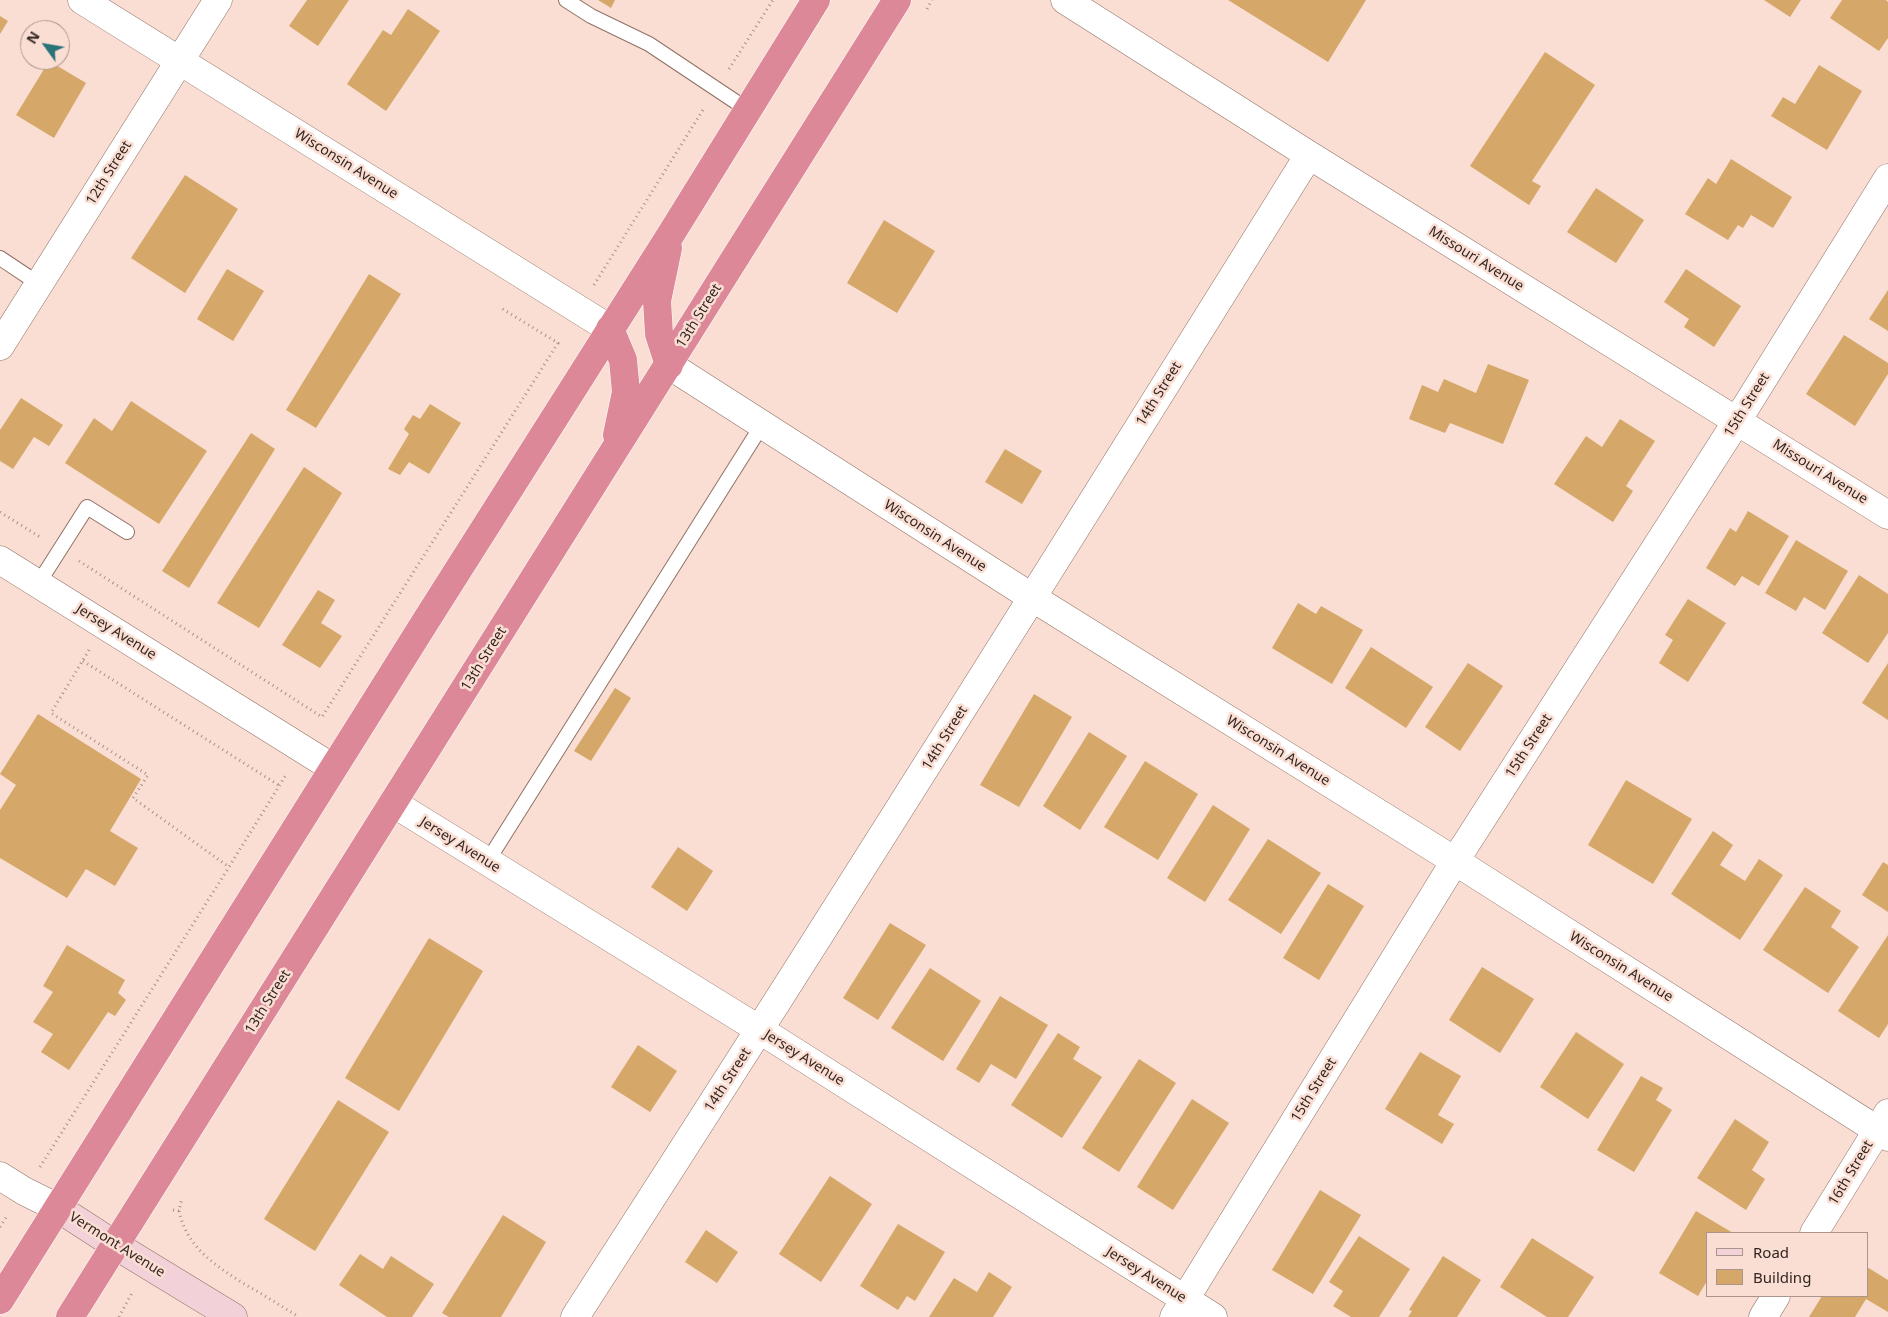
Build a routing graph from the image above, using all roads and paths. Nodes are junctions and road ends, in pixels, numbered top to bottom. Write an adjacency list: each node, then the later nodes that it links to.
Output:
1 (82, 0): 9 (street, Wisconsin Avenue)
2 (218, 0): 9 (street, 12th Street)
3 (566, 0): 10 (lane)
4 (773, 0): 10 (path)
5 (816, 0): 11 (highway)
6 (897, 0): 8 (highway, 13th Street)
7 (1065, 0): 12 (street, Missouri Avenue)
8 (885, 12): 22 (highway, 13th Street)
9 (179, 61): 16 (street, 12th Street); 18 (street, Wisconsin Avenue)
10 (716, 89): 11 (lane); 18 (path)
11 (748, 110): 14 (highway)
12 (1309, 155): 23 (street, Missouri Avenue); 32 (street, 14th Street)
13 (1888, 178): 23 (street, 15th Street)
14 (671, 234): 19 (highway); 22 (highway)
15 (0, 258): 16 (lane)
16 (39, 284): 21 (street, 12th Street)
17 (502, 308): 20 (path)
18 (579, 309): 19 (street, Wisconsin Avenue); 20 (path)
19 (610, 329): 25 (highway); 37 (highway)
20 (558, 343): 35 (path)
21 (0, 346)
22 (669, 365): 24 (street, Wisconsin Avenue); 25 (highway, 13th Street)
23 (1737, 421): 27 (street, Missouri Avenue); 40 (street, 15th Street)
24 (762, 425): 32 (street, Wisconsin Avenue); 41 (lane)
25 (614, 451): 39 (highway, 13th Street)
26 (0, 512): 29 (path)
27 (1888, 515)
28 (127, 532): 29 (lane)
29 (60, 549): 31 (lane); 35 (path)
30 (0, 560): 31 (street, Jersey Avenue)
31 (38, 584): 36 (street, Jersey Avenue)
32 (1033, 598): 40 (street, Wisconsin Avenue); 43 (street, 14th Street)
33 (92, 645): 34 (path)
34 (83, 661): 38 (path); 42 (path)
35 (322, 717): 36 (path)
36 (301, 749): 37 (street, Jersey Avenue); 38 (path)
37 (333, 768): 47 (highway)
38 (280, 786): 42 (path)
39 (393, 803): 41 (street, Jersey Avenue); 53 (highway, 13th Street)
40 (1455, 861): 44 (street, Wisconsin Avenue); 56 (street, 15th Street)
41 (487, 862): 43 (street, Jersey Avenue)
42 (229, 867): 46 (path)
43 (760, 1030): 56 (street, Jersey Avenue); 60 (street, 14th Street)
44 (1884, 1127): 51 (street, 16th Street)
45 (0, 1176): 46 (street, Vermont Avenue)
46 (24, 1191): 47 (street, Vermont Avenue); 49 (path)
47 (58, 1208): 52 (highway); 53 (main road, Vermont Avenue)
48 (178, 1211): 59 (path)
49 (4, 1220): 50 (path); 52 (path)
50 (0, 1227)
51 (1815, 1232)
52 (35, 1245): 55 (highway)
53 (115, 1245): 57 (highway, 13th Street); 58 (main road, Vermont Avenue)
54 (1775, 1297): 62 (street)
55 (0, 1300)
56 (1179, 1308): 61 (street, Jersey Avenue)
57 (70, 1317)
58 (234, 1317)
59 (299, 1317)
60 (575, 1317)
61 (1213, 1317)
62 (1763, 1317)

